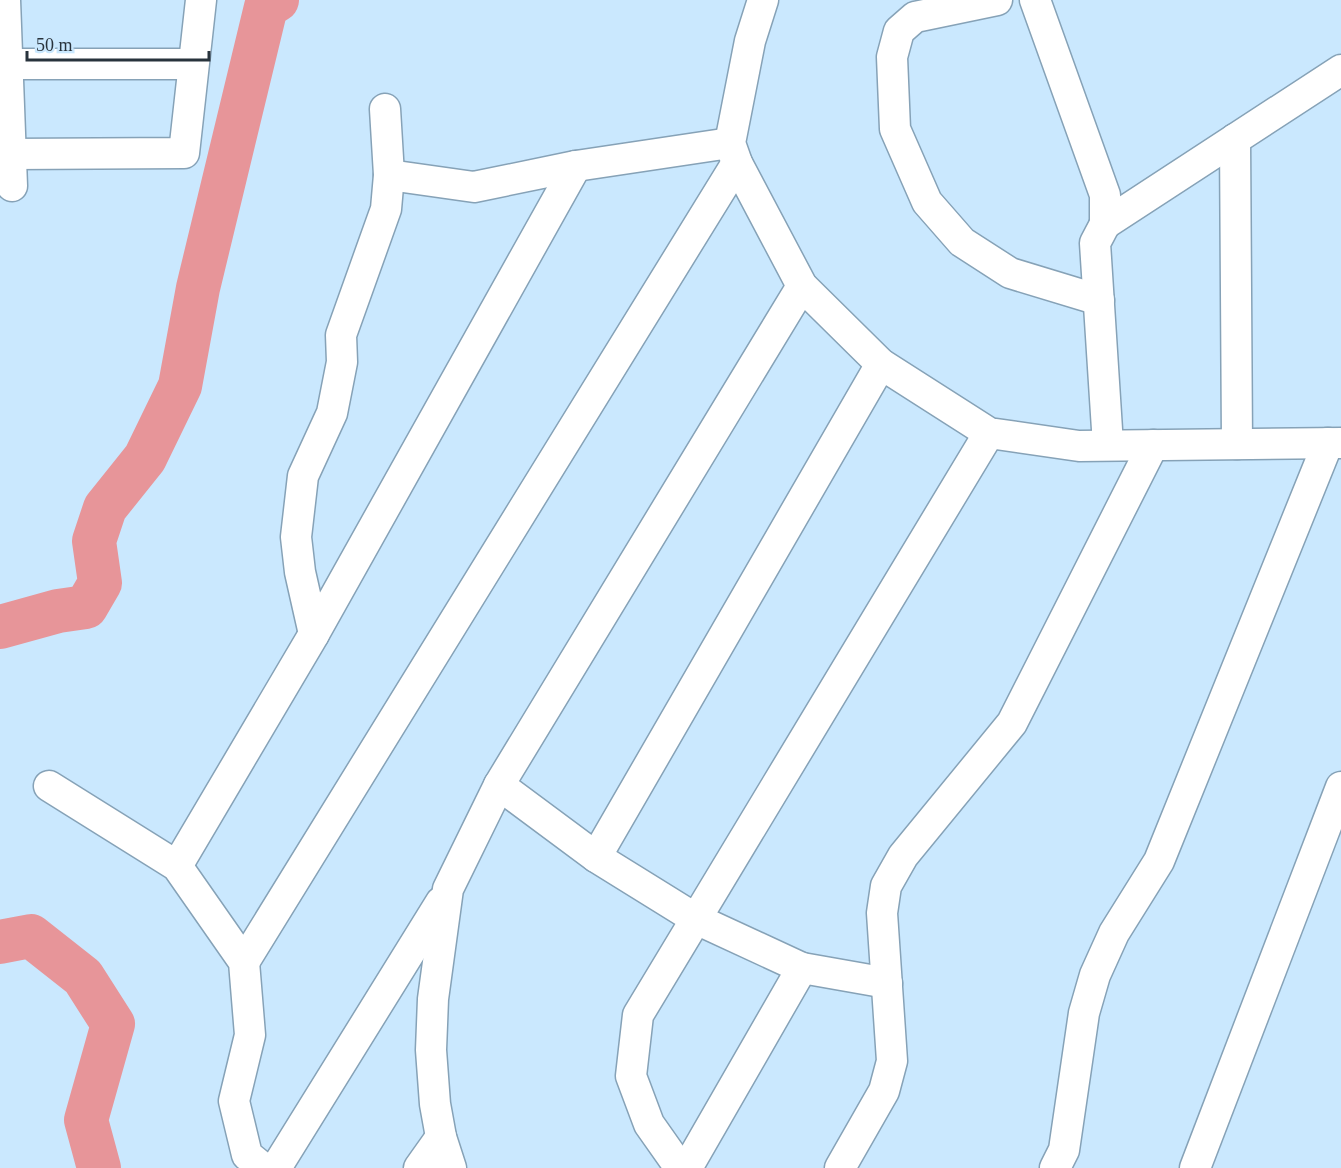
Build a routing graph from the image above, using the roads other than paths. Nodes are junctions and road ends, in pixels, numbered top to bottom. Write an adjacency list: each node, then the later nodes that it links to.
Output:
1 (5, 0): 6 (street)
2 (201, 0): 7 (street)
3 (763, 0): 11 (street)
4 (997, 0): 18 (street)
5 (1035, 0): 16 (street)
6 (8, 64): 7 (street); 12 (street)
7 (193, 64): 12 (street)
8 (1341, 70): 10 (street)
9 (385, 110): 14 (street)
10 (1235, 139): 16 (street); 22 (street)
11 (734, 153): 13 (street); 17 (street); 33 (street)
12 (11, 154): 15 (street)
13 (576, 166): 14 (street); 25 (street)
14 (389, 175): 25 (street)
15 (12, 186)
16 (1105, 224): 18 (street)
17 (802, 286): 19 (street); 26 (street)
18 (1099, 300): 24 (street)
19 (881, 364): 20 (street); 29 (street)
20 (988, 433): 24 (street); 32 (street)
21 (1334, 443): 22 (street); 44 (street)
22 (1238, 444): 23 (street)
23 (1154, 445): 24 (street); 35 (street)
24 (1108, 446)
25 (314, 634): 30 (street)
26 (499, 785): 29 (street); 31 (street)
27 (49, 786): 30 (street)
28 (1341, 787): 45 (street)
29 (596, 857): 32 (street)
30 (177, 866): 33 (street)
31 (448, 889): 36 (street); 38 (street)
32 (696, 919): 34 (street); 41 (street)
33 (244, 962): 37 (street)
34 (802, 968): 35 (street); 42 (street)
35 (887, 983): 43 (street)
36 (441, 1137): 39 (street); 40 (street)
37 (263, 1168)
38 (276, 1168)
39 (419, 1168)
40 (451, 1168)
41 (680, 1168)
42 (687, 1168)
43 (840, 1168)
44 (1055, 1168)
45 (1195, 1168)

